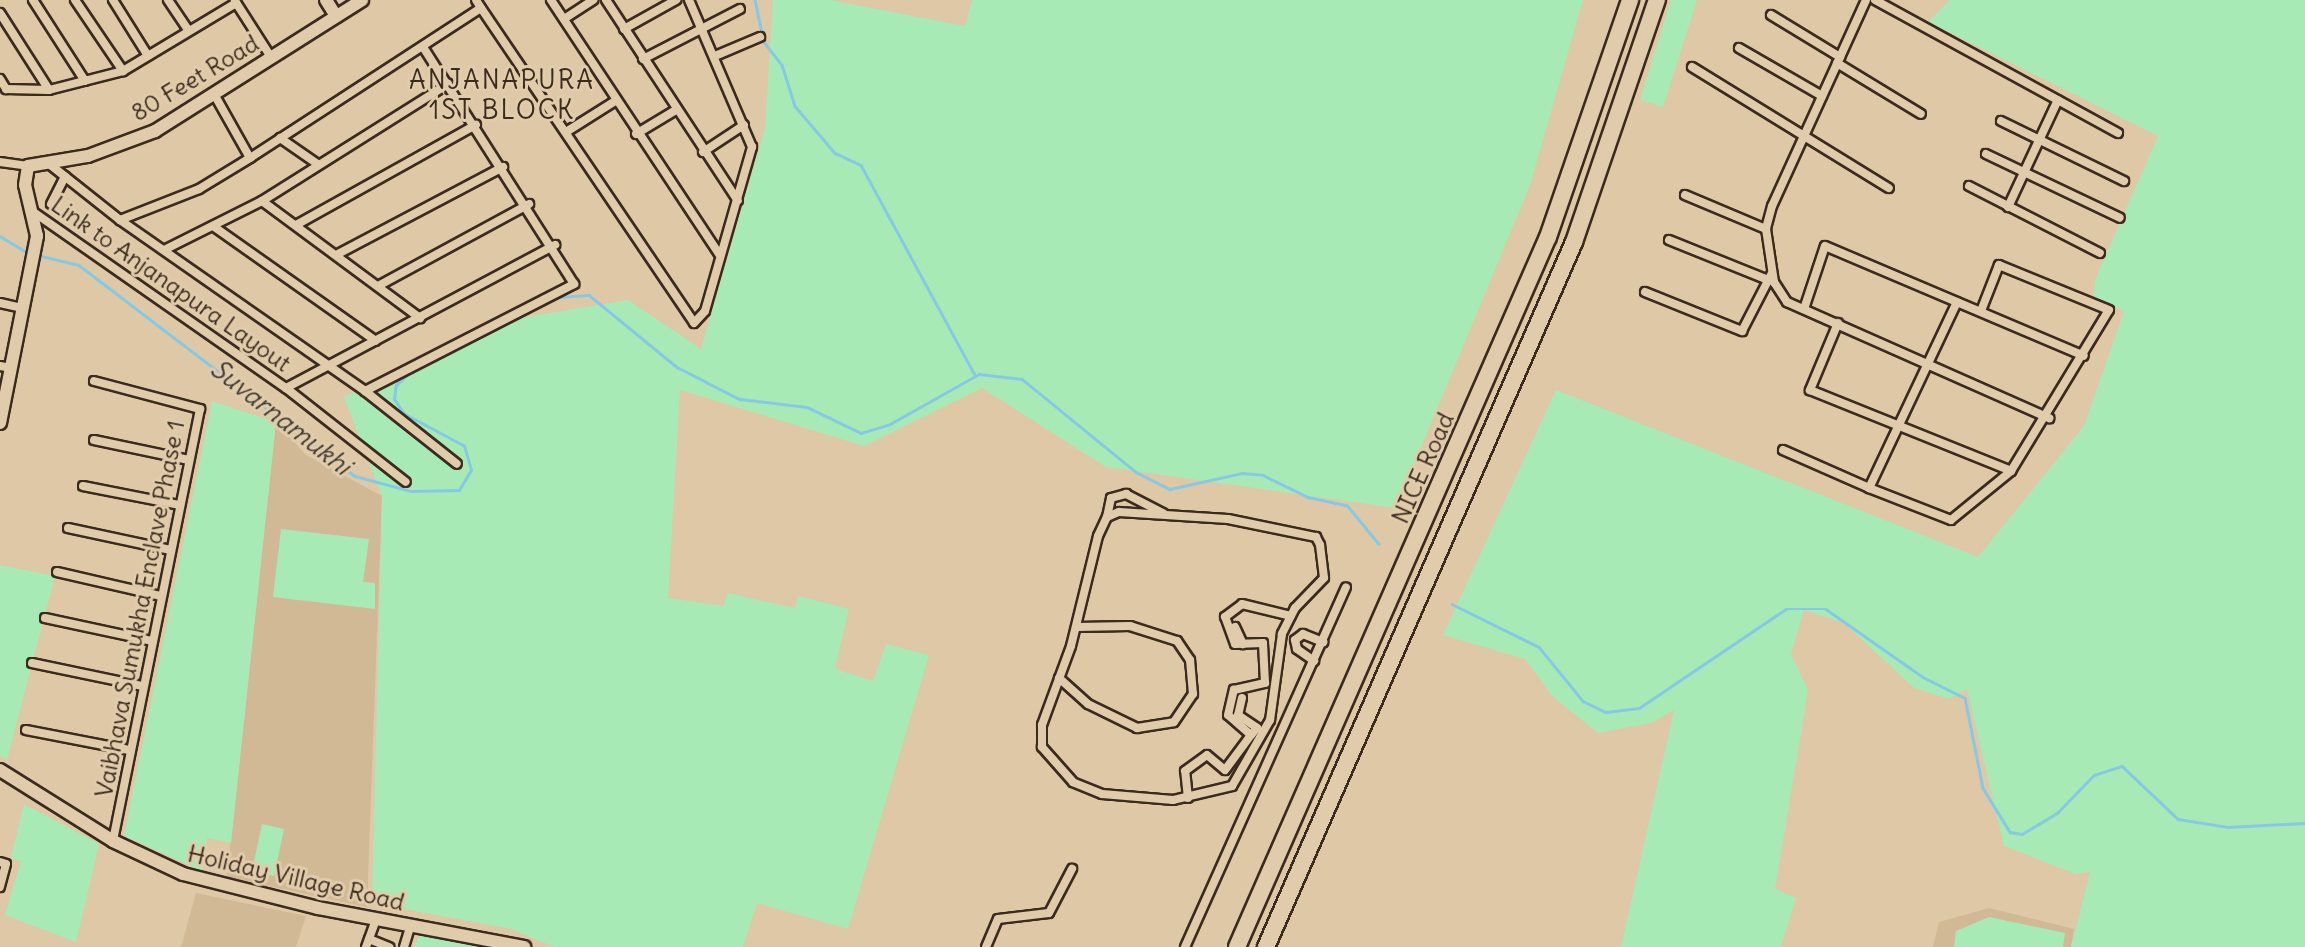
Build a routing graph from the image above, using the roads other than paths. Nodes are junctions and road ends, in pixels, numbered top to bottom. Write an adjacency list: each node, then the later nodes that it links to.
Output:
1 (33, 0): 37 (street)
2 (75, 0): 35 (street)
3 (113, 0): 29 (street)
4 (168, 0): 25 (street)
5 (326, 0): 21 (street)
6 (362, 0): 21 (street, 80 Feet Road)
7 (551, 0): 22 (street)
8 (593, 0): 22 (street)
9 (606, 0): 24 (street)
10 (676, 0): 24 (street)
11 (690, 0): 23 (street)
12 (1630, 0): 155 (highway, NICE Road)
13 (1657, 0): 156 (highway, NICE Road)
14 (1866, 0): 33 (street)
15 (1875, 0): 43 (street)
16 (235, 1): 25 (street); 31 (street)
17 (478, 4): 27 (street); 50 (street)
18 (740, 9): 23 (street)
19 (0, 13): 40 (street)
20 (1771, 15): 33 (street)
21 (336, 16): 31 (street, 80 Feet Road)
22 (564, 19): 44 (street)
23 (700, 25): 30 (street); 32 (street)
24 (624, 29): 32 (street)
25 (188, 32): 29 (street)
26 (760, 37): 30 (street)
27 (424, 47): 38 (street); 54 (street)
28 (1739, 48): 42 (street)
29 (148, 56): 35 (street)
30 (715, 56): 49 (street)
31 (271, 57): 41 (street, 80 Feet Road)
32 (643, 59): 45 (street)
33 (1839, 60): 42 (street); 46 (street)
34 (1692, 67): 53 (street)
35 (123, 71): 37 (street)
36 (0, 79): 39 (street)
37 (85, 81): 40 (street)
38 (448, 84): 48 (street); 61 (street)
39 (3, 89): 40 (street)
40 (49, 90)
41 (214, 94): 58 (street); 60 (street, 80 Feet Road)
42 (1822, 96): 53 (street)
43 (2058, 100): 51 (street); 55 (street)
44 (615, 101): 50 (street); 52 (street)
45 (676, 110): 52 (street); 56 (street)
46 (1921, 114)
47 (2001, 121): 55 (street)
48 (476, 125): 63 (street); 78 (street)
49 (744, 125): 56 (street); 71 (street)
50 (566, 132): 86 (street)
51 (2118, 133)
52 (636, 134): 86 (street)
53 (1802, 135): 68 (street); 80 (street)
54 (280, 138): 58 (street); 61 (street)
55 (2039, 140): 64 (street); 66 (street)
56 (703, 152): 71 (street)
57 (1986, 154): 64 (street)
58 (250, 158): 77 (street)
59 (0, 162): 62 (street)
60 (48, 163): 62 (street, 80 Feet Road); 65 (street, Link to Anjanapura Layout)
61 (319, 165): 70 (street)
62 (28, 166): 75 (street)
63 (503, 167): 73 (street); 85 (street)
64 (2024, 172): 74 (street); 76 (street)
65 (65, 176): 72 (street); 77 (street, Link to Anjanapura Layout)
66 (2123, 181)
67 (1969, 186): 74 (street)
68 (1889, 188)
69 (1685, 195): 80 (street)
70 (262, 201): 78 (street); 79 (street)
71 (738, 201): 86 (street)
72 (51, 204)
73 (529, 204): 82 (street); 88 (street)
74 (2008, 207): 84 (street)
75 (29, 209): 92 (street); 103 (street, Link to Anjanapura Layout)
76 (2120, 218)
77 (120, 220): 83 (street, Link to Anjanapura Layout)
78 (296, 225): 85 (street)
79 (213, 226): 83 (street); 97 (street)
80 (1766, 229): 87 (street)
81 (1669, 240): 87 (street)
82 (555, 245): 95 (street); 104 (street)
83 (166, 249): 100 (street, Link to Anjanapura Layout)
84 (2100, 253)
85 (335, 255): 88 (street)
86 (720, 255)
87 (1770, 277): 89 (street); 93 (street)
88 (378, 286): 95 (street)
89 (1645, 292)
90 (1957, 302): 93 (street); 94 (street); 99 (street)
91 (0, 303): 92 (street)
92 (22, 308): 101 (street)
93 (1804, 309): 96 (street)
94 (1981, 311): 98 (street); 98 (street)
95 (420, 318): 97 (street)
96 (1838, 323): 99 (street); 107 (street)
97 (376, 341): 100 (street)
98 (2084, 356): 105 (street)
99 (1929, 363): 105 (street); 107 (street)
100 (327, 366): 103 (street, Link to Anjanapura Layout); 104 (street)
101 (5, 367): 106 (street)
102 (94, 381): 110 (street, Vaibhava Sumukha Enclave Phase 1)
103 (286, 388): 113 (street)
104 (365, 391): 111 (street)
105 (2049, 418): 112 (street)
106 (0, 422)
107 (1899, 426): 112 (street); 115 (street)
108 (94, 440): 110 (street)
109 (1783, 450): 115 (street)
110 (189, 460): 116 (street, Vaibhava Sumukha Enclave Phase 1)
111 (457, 464)
112 (2011, 471): 115 (street)
113 (406, 482)
114 (83, 486): 116 (street)
115 (1869, 488)
116 (180, 505): 120 (street, Vaibhava Sumukha Enclave Phase 1)
117 (1167, 515): 118 (street); 118 (street); 124 (street)
118 (1107, 517): 127 (street)
119 (68, 528): 120 (street)
120 (171, 550): 123 (street, Vaibhava Sumukha Enclave Phase 1)
121 (57, 572): 123 (street)
122 (1346, 587): 131 (street)
123 (161, 596): 130 (street, Vaibhava Sumukha Enclave Phase 1)
124 (1291, 616): 128 (street); 132 (street)
125 (45, 618): 130 (street)
126 (1235, 626): 132 (street)
127 (1077, 627): 135 (street); 135 (street)
128 (1282, 634): 129 (street); 142 (street)
129 (1295, 640): 131 (street); 133 (street)
130 (152, 641): 136 (street, Vaibhava Sumukha Enclave Phase 1)
131 (1324, 642): 133 (street)
132 (1243, 644): 139 (street)
133 (1314, 661): 154 (street)
134 (32, 663): 136 (street)
135 (1059, 678): 142 (street)
136 (142, 686): 140 (street, Vaibhava Sumukha Enclave Phase 1)
137 (1242, 698): 139 (street)
138 (26, 730): 140 (street)
139 (1251, 735): 142 (street)
140 (129, 750): 143 (street, Vaibhava Sumukha Enclave Phase 1)
141 (0, 770): 143 (street, Holiday Village Road)
142 (1188, 797)
143 (113, 841): 147 (street, Holiday Village Road)
144 (0, 862): 146 (street)
145 (1072, 869): 153 (street)
146 (0, 887)
147 (376, 919): 148 (street, Holiday Village Road); 149 (street)
148 (410, 927): 151 (street); 152 (street, Holiday Village Road)
149 (367, 943): 150 (street)
150 (390, 947)
151 (404, 947)
152 (524, 947)
153 (986, 947)
154 (1185, 947)
155 (1237, 947)
156 (1266, 947)

